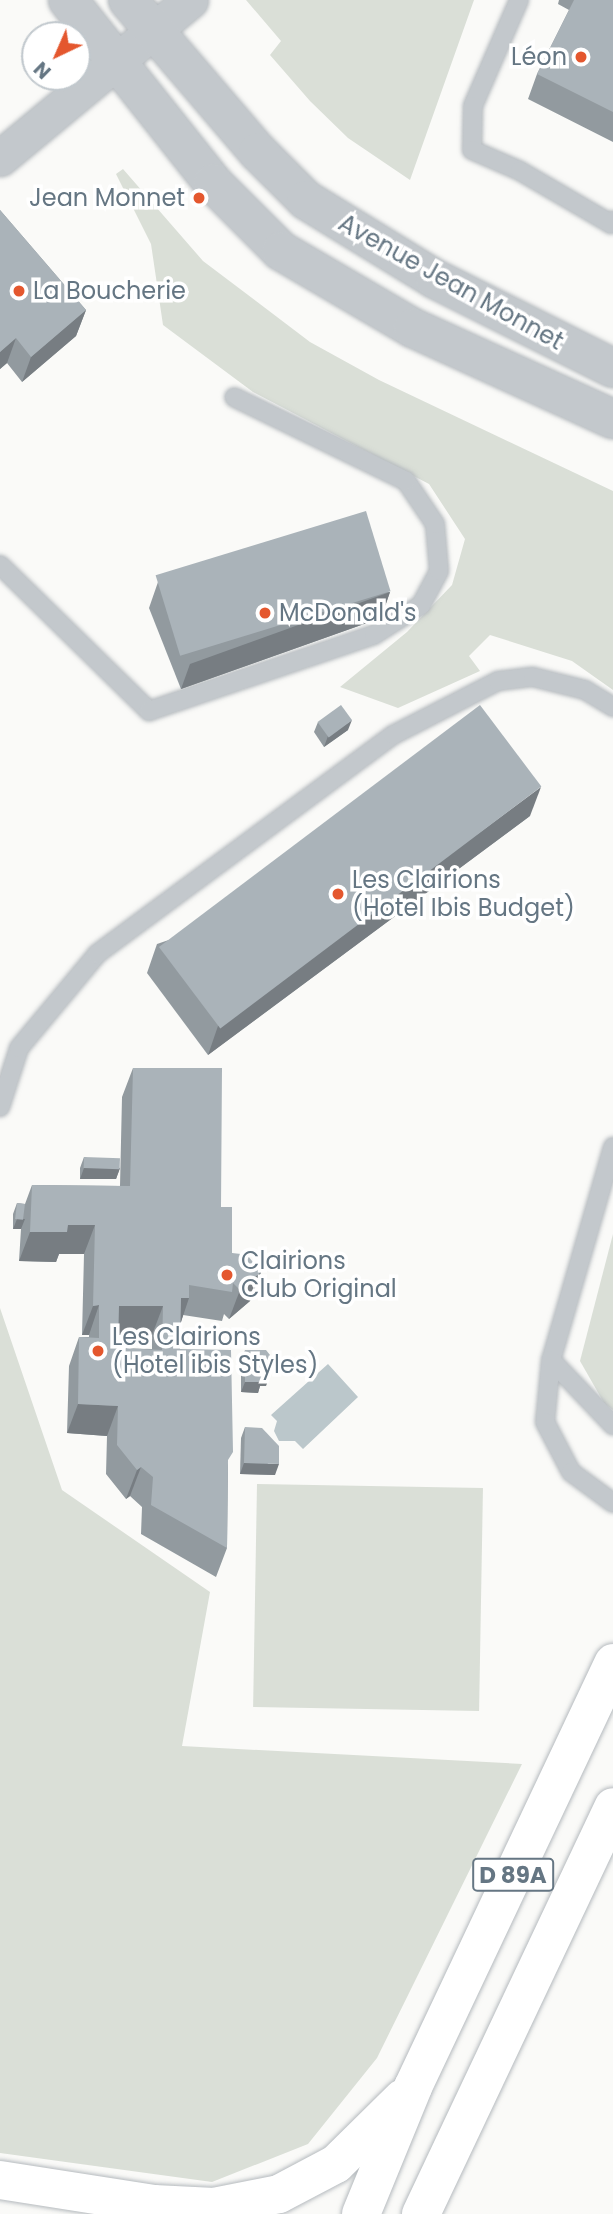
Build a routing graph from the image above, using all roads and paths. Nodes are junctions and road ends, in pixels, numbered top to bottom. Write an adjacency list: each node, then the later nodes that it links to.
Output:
1 (68, 0): 6 (street, Avenue Jean Monnet)
2 (128, 0): 5 (street, Avenue Jean Monnet)
3 (190, 0): 5 (street)
4 (519, 0): 8 (lane)
5 (155, 32): 6 (street); 9 (street, Avenue Jean Monnet)
6 (119, 60): 7 (street); 11 (street, Avenue Jean Monnet)
7 (0, 158)
8 (613, 221)
9 (613, 368)
10 (234, 397): 12 (lane)
11 (613, 419)
12 (0, 565)
13 (613, 707): 14 (lane)
14 (0, 1107)
15 (613, 1147): 16 (lane)
16 (551, 1360): 17 (lane); 18 (lane)
17 (613, 1425)
18 (613, 1503)
19 (613, 1663): 21 (main road, D 89A)
20 (613, 1807): 24 (main road, D 89A)
21 (413, 2087): 22 (main road); 23 (main road, D 89A)
22 (0, 2180)
23 (361, 2214)
24 (421, 2214)

